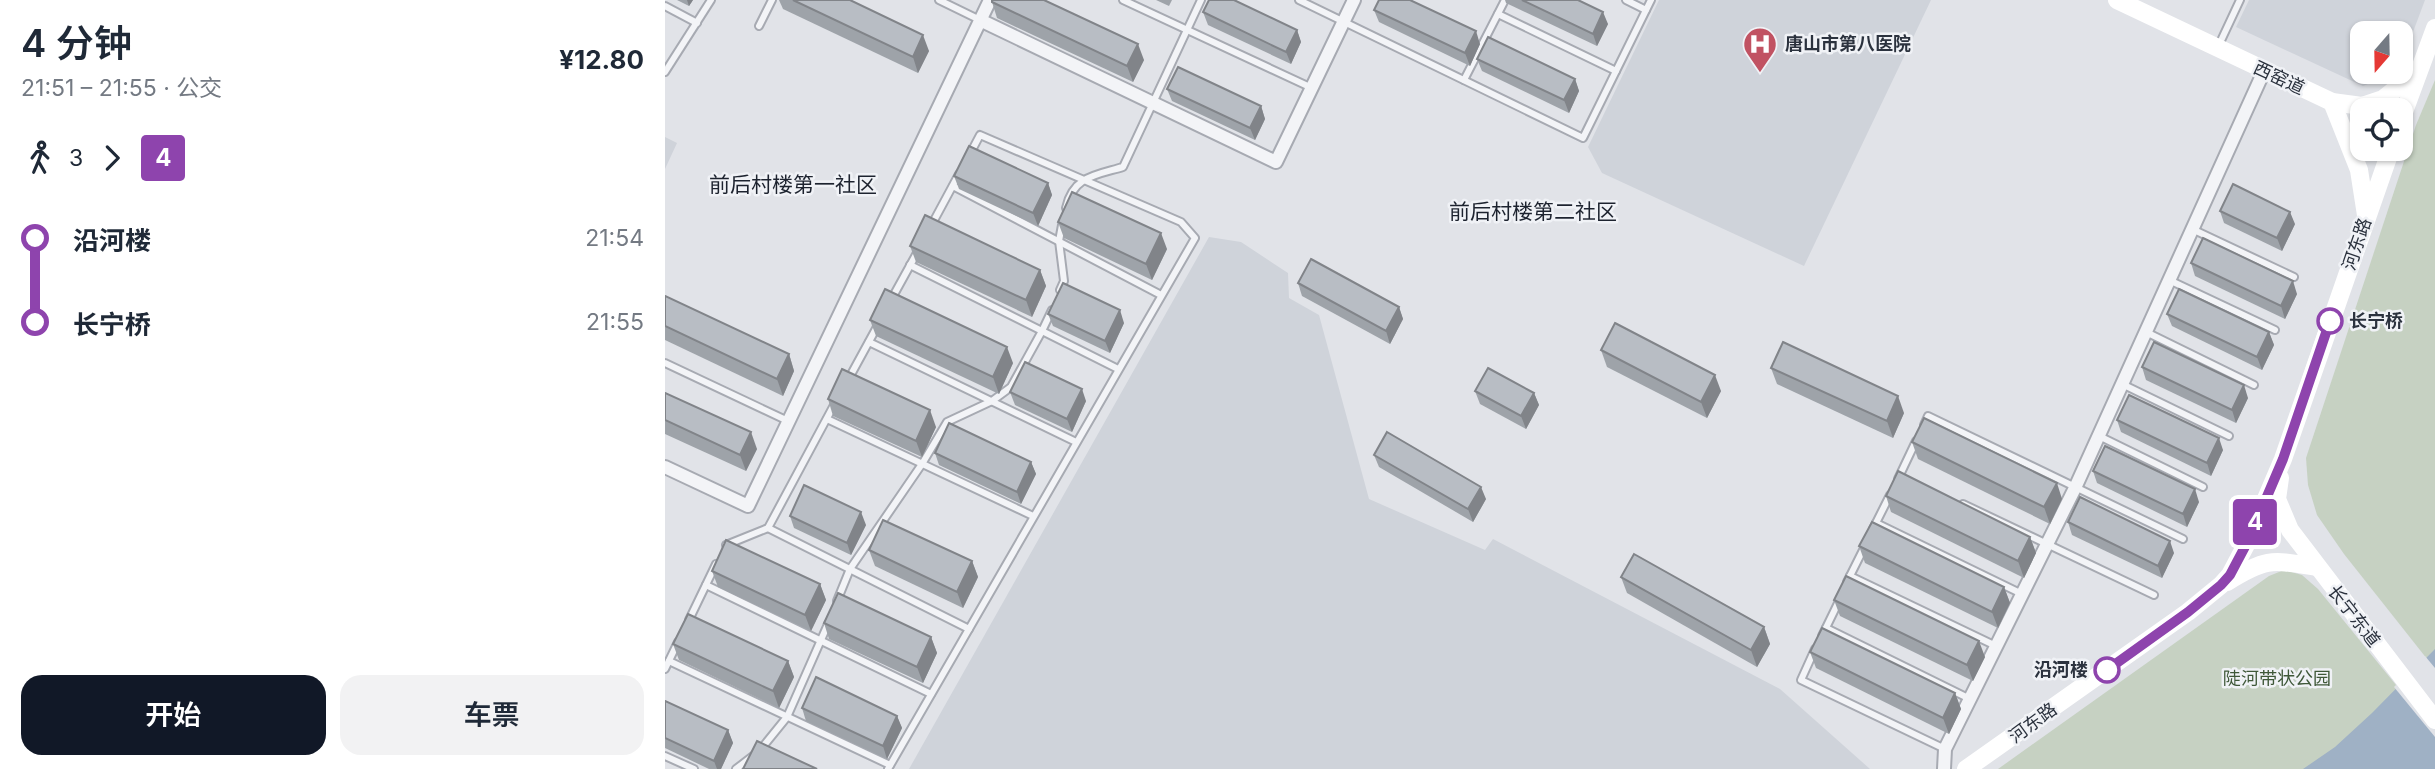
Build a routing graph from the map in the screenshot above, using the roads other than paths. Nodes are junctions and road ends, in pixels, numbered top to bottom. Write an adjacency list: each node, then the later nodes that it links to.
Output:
1 (711, 0): 19 (lane)
2 (772, 0): 20 (lane)
3 (939, 0): 17 (lane)
4 (990, 0): 17 (street)
5 (1123, 0): 22 (lane)
6 (1201, 0): 22 (lane)
7 (1299, 0): 18 (lane)
8 (1355, 0): 18 (street)
9 (1505, 0): 16 (lane)
10 (1626, 0): 15 (lane)
11 (1651, 0): 15 (lane)
12 (2117, 0): 23 (street, 西窑道)
13 (2240, 0): 23 (lane)
14 (665, 6): 19 (lane)
15 (1646, 10): 24 (lane)
16 (1498, 14): 24 (lane); 28 (lane)
17 (980, 20): 32 (street); 63 (street)
18 (1344, 22): 28 (lane); 29 (street)
19 (697, 23): 27 (lane)
20 (759, 26)
21 (2435, 28): 26 (street)
22 (1187, 30): 29 (lane); 32 (lane)
23 (2217, 49): 25 (street, 西窑道)
24 (1616, 71): 28 (lane)
25 (2264, 71): 31 (street, 西窑道); 39 (street)
26 (2418, 71): 30 (street); 31 (street)
27 (665, 72)
28 (1464, 80)
29 (1312, 88): 32 (street)
30 (2409, 98)
31 (2332, 102): 38 (street)
32 (1153, 103): 36 (lane)
33 (969, 155): 36 (lane)
34 (2387, 161): 38 (street, 河东路)
35 (964, 165): 37 (lane)
36 (1083, 179): 41 (lane); 47 (lane)
37 (953, 186): 40 (lane); 41 (lane)
38 (2367, 217): 69 (street, 河东路)
39 (2192, 229): 44 (lane); 45 (street)
40 (928, 231)
41 (1059, 241): 46 (lane); 47 (lane)
42 (922, 243): 43 (lane)
43 (910, 265): 49 (lane); 52 (lane)
44 (2294, 277)
45 (2169, 280): 51 (lane); 53 (street)
46 (1058, 294)
47 (1161, 295): 56 (lane)
48 (1053, 306): 52 (lane)
49 (886, 309)
50 (881, 320): 54 (lane)
51 (2275, 330)
52 (1042, 331): 56 (lane); 61 (lane)
53 (2145, 332): 57 (street); 58 (lane)
54 (869, 342): 59 (lane); 61 (lane)
55 (665, 363): 63 (lane)
56 (1118, 369): 68 (lane)
57 (2122, 384): 65 (street); 66 (lane)
58 (2254, 385)
59 (845, 386)
60 (839, 397): 62 (lane)
61 (992, 401): 68 (lane); 70 (lane)
62 (827, 419): 70 (lane); 79 (lane)
63 (788, 421): 71 (street)
64 (1922, 427): 75 (lane)
65 (2099, 436): 74 (lane); 75 (street)
66 (2229, 436)
67 (1917, 439): 72 (lane)
68 (1076, 442): 77 (lane)
69 (2283, 459): 84 (street, 河东路); 88 (street, 河东路)
70 (922, 464): 77 (lane); 85 (lane)
71 (665, 467)
72 (1900, 474): 73 (lane); 78 (lane)
73 (1912, 480)
74 (2203, 487)
75 (2075, 488): 81 (lane); 83 (street)
76 (1961, 503): 83 (lane)
77 (1033, 516): 94 (lane)
78 (1876, 523): 80 (lane); 89 (lane)
79 (768, 528): 85 (lane); 87 (lane)
80 (1871, 534)
81 (2183, 539)
82 (1866, 544): 86 (lane)
83 (2047, 544): 89 (street); 90 (lane)
84 (2317, 568): 88 (street); 104 (street, 长宁东道)
85 (850, 569): 91 (lane); 94 (lane)
86 (1850, 576): 95 (lane); 98 (lane)
87 (706, 584): 93 (lane); 97 (lane)
88 (2221, 585): 111 (street, 河东路)
89 (2022, 594): 98 (street)
90 (2154, 595)
91 (835, 605)
92 (831, 617): 97 (lane)
93 (685, 628)
94 (969, 628): 101 (lane)
95 (1826, 628): 102 (lane); 105 (lane)
96 (679, 639): 99 (lane)
97 (821, 641): 101 (lane); 103 (lane)
98 (1996, 646): 102 (street)
99 (669, 661): 100 (lane); 103 (lane)
100 (665, 669)
101 (931, 694): 107 (lane)
102 (1970, 699): 105 (street)
103 (787, 717): 107 (lane); 109 (lane)
104 (2435, 720)
105 (1945, 749): 110 (street)
106 (665, 756): 108 (lane)
107 (889, 767)
108 (694, 769)
109 (736, 769)
110 (1944, 769)
111 (1966, 769)

